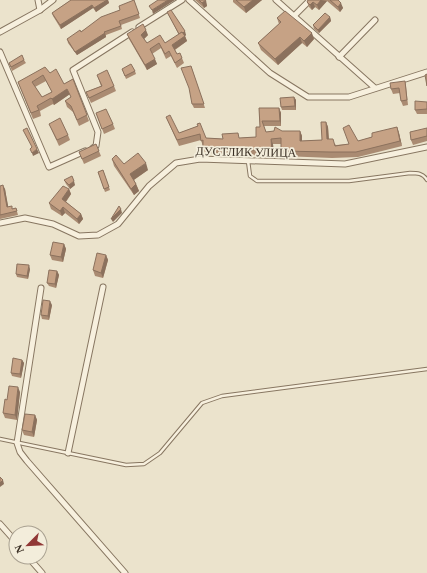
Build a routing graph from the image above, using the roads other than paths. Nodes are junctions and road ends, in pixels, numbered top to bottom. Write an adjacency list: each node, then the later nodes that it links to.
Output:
1 (38, 0): 7 (street)
2 (53, 0): 7 (street)
3 (182, 0): 11 (street)
4 (189, 0): 14 (street)
5 (276, 0): 8 (street)
6 (310, 0): 8 (street)
7 (40, 10): 10 (street)
8 (294, 16): 12 (street)
9 (375, 20): 12 (street)
10 (0, 32)
11 (0, 52)
12 (339, 57): 14 (street)
13 (427, 72): 14 (street)
14 (375, 88)
15 (427, 147): 16 (street, ДУСТЛИК УЛИЦА)
16 (248, 161): 17 (lane); 18 (street, ДУСТЛИК УЛИЦА)
17 (427, 180)
18 (0, 223)
19 (103, 287): 24 (street)
20 (41, 288): 23 (street)
21 (427, 369): 24 (lane)
22 (0, 439): 23 (lane)
23 (17, 443): 24 (lane); 29 (street)
24 (68, 453)
25 (0, 524): 26 (street)
26 (8, 533)
27 (35, 565): 28 (street)
28 (42, 573)
29 (124, 573)

